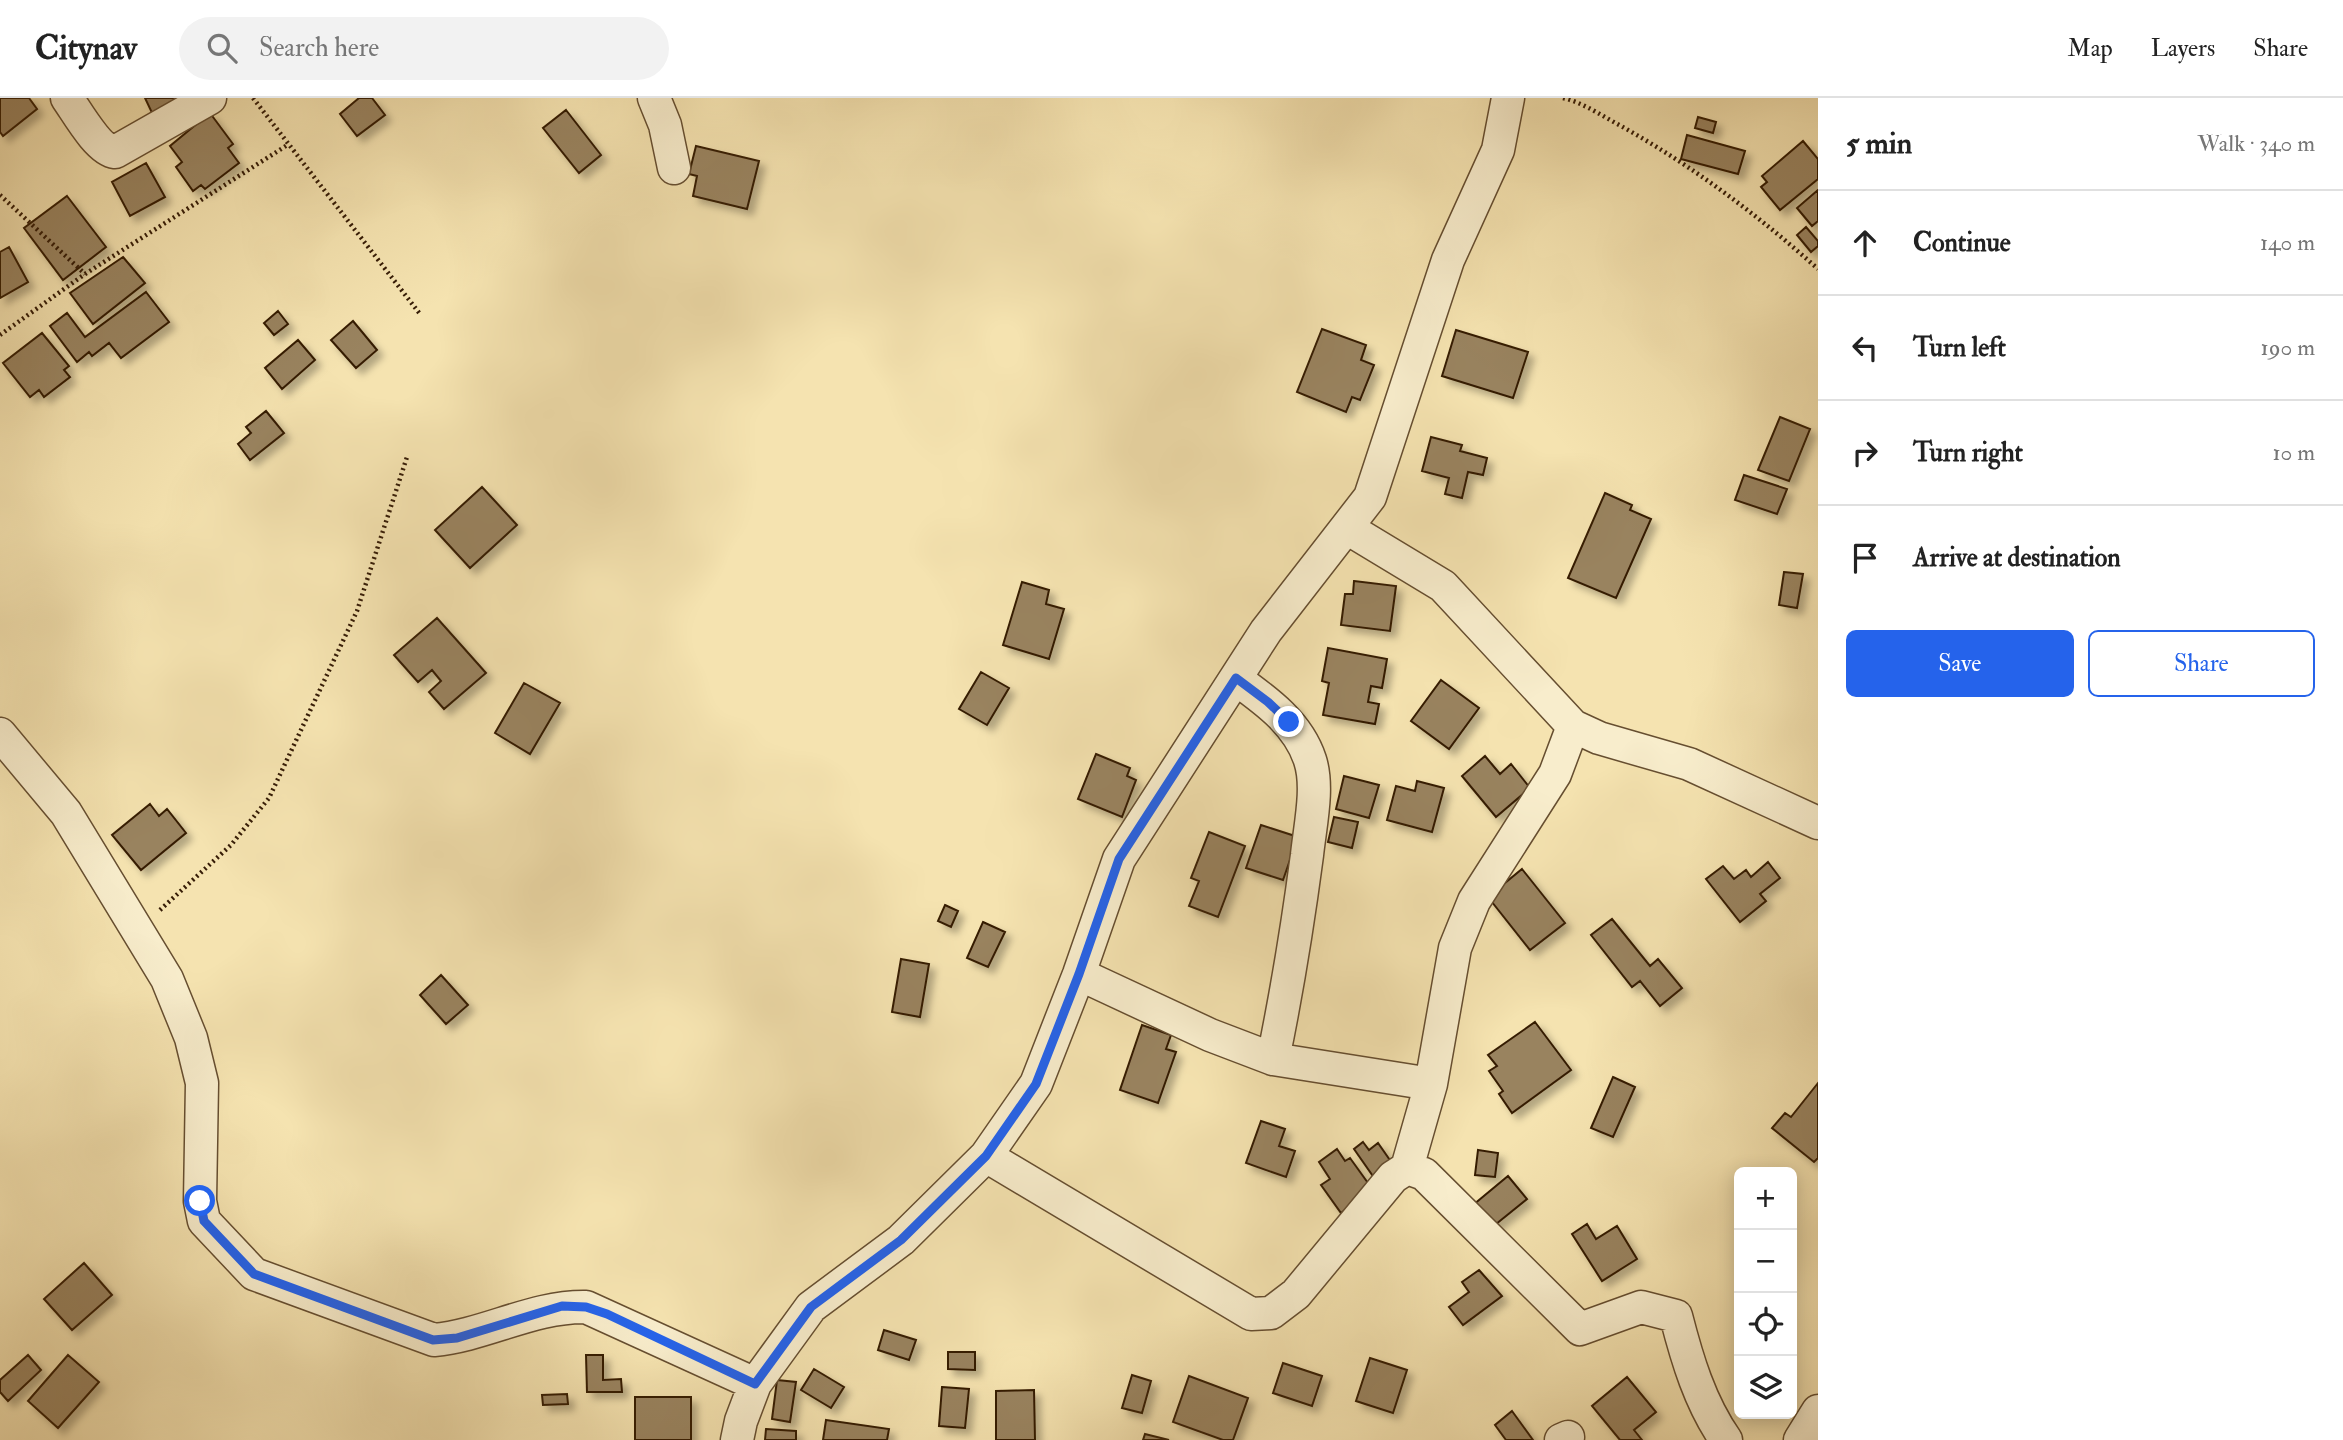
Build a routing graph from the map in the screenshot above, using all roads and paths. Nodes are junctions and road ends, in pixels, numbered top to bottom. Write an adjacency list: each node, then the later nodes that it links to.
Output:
1 (67, 98): 2 (street)
2 (210, 98)
3 (253, 98): 7 (path)
4 (654, 98): 8 (street)
5 (1508, 98): 15 (street)
6 (1563, 98): 10 (path)
7 (289, 144): 11 (path); 12 (path)
8 (674, 169)
9 (0, 195): 11 (path)
10 (1818, 269)
11 (85, 274): 13 (path)
12 (420, 314)
13 (0, 335)
14 (407, 457): 20 (path)
15 (1347, 528): 16 (street); 17 (street)
16 (1236, 678): 21 (street); 22 (street)
17 (1573, 726): 19 (street); 23 (street)
18 (0, 734): 20 (street)
19 (1818, 823)
20 (138, 929): 26 (street)
21 (1079, 974): 22 (street); 24 (street)
22 (1273, 1059): 23 (street)
23 (1430, 1084): 25 (street)
24 (986, 1156): 25 (street); 26 (street)
25 (1407, 1168): 29 (street)
26 (755, 1384): 28 (street)
27 (1818, 1410): 30 (street)
28 (737, 1440)
29 (1726, 1440)
30 (1800, 1440)

